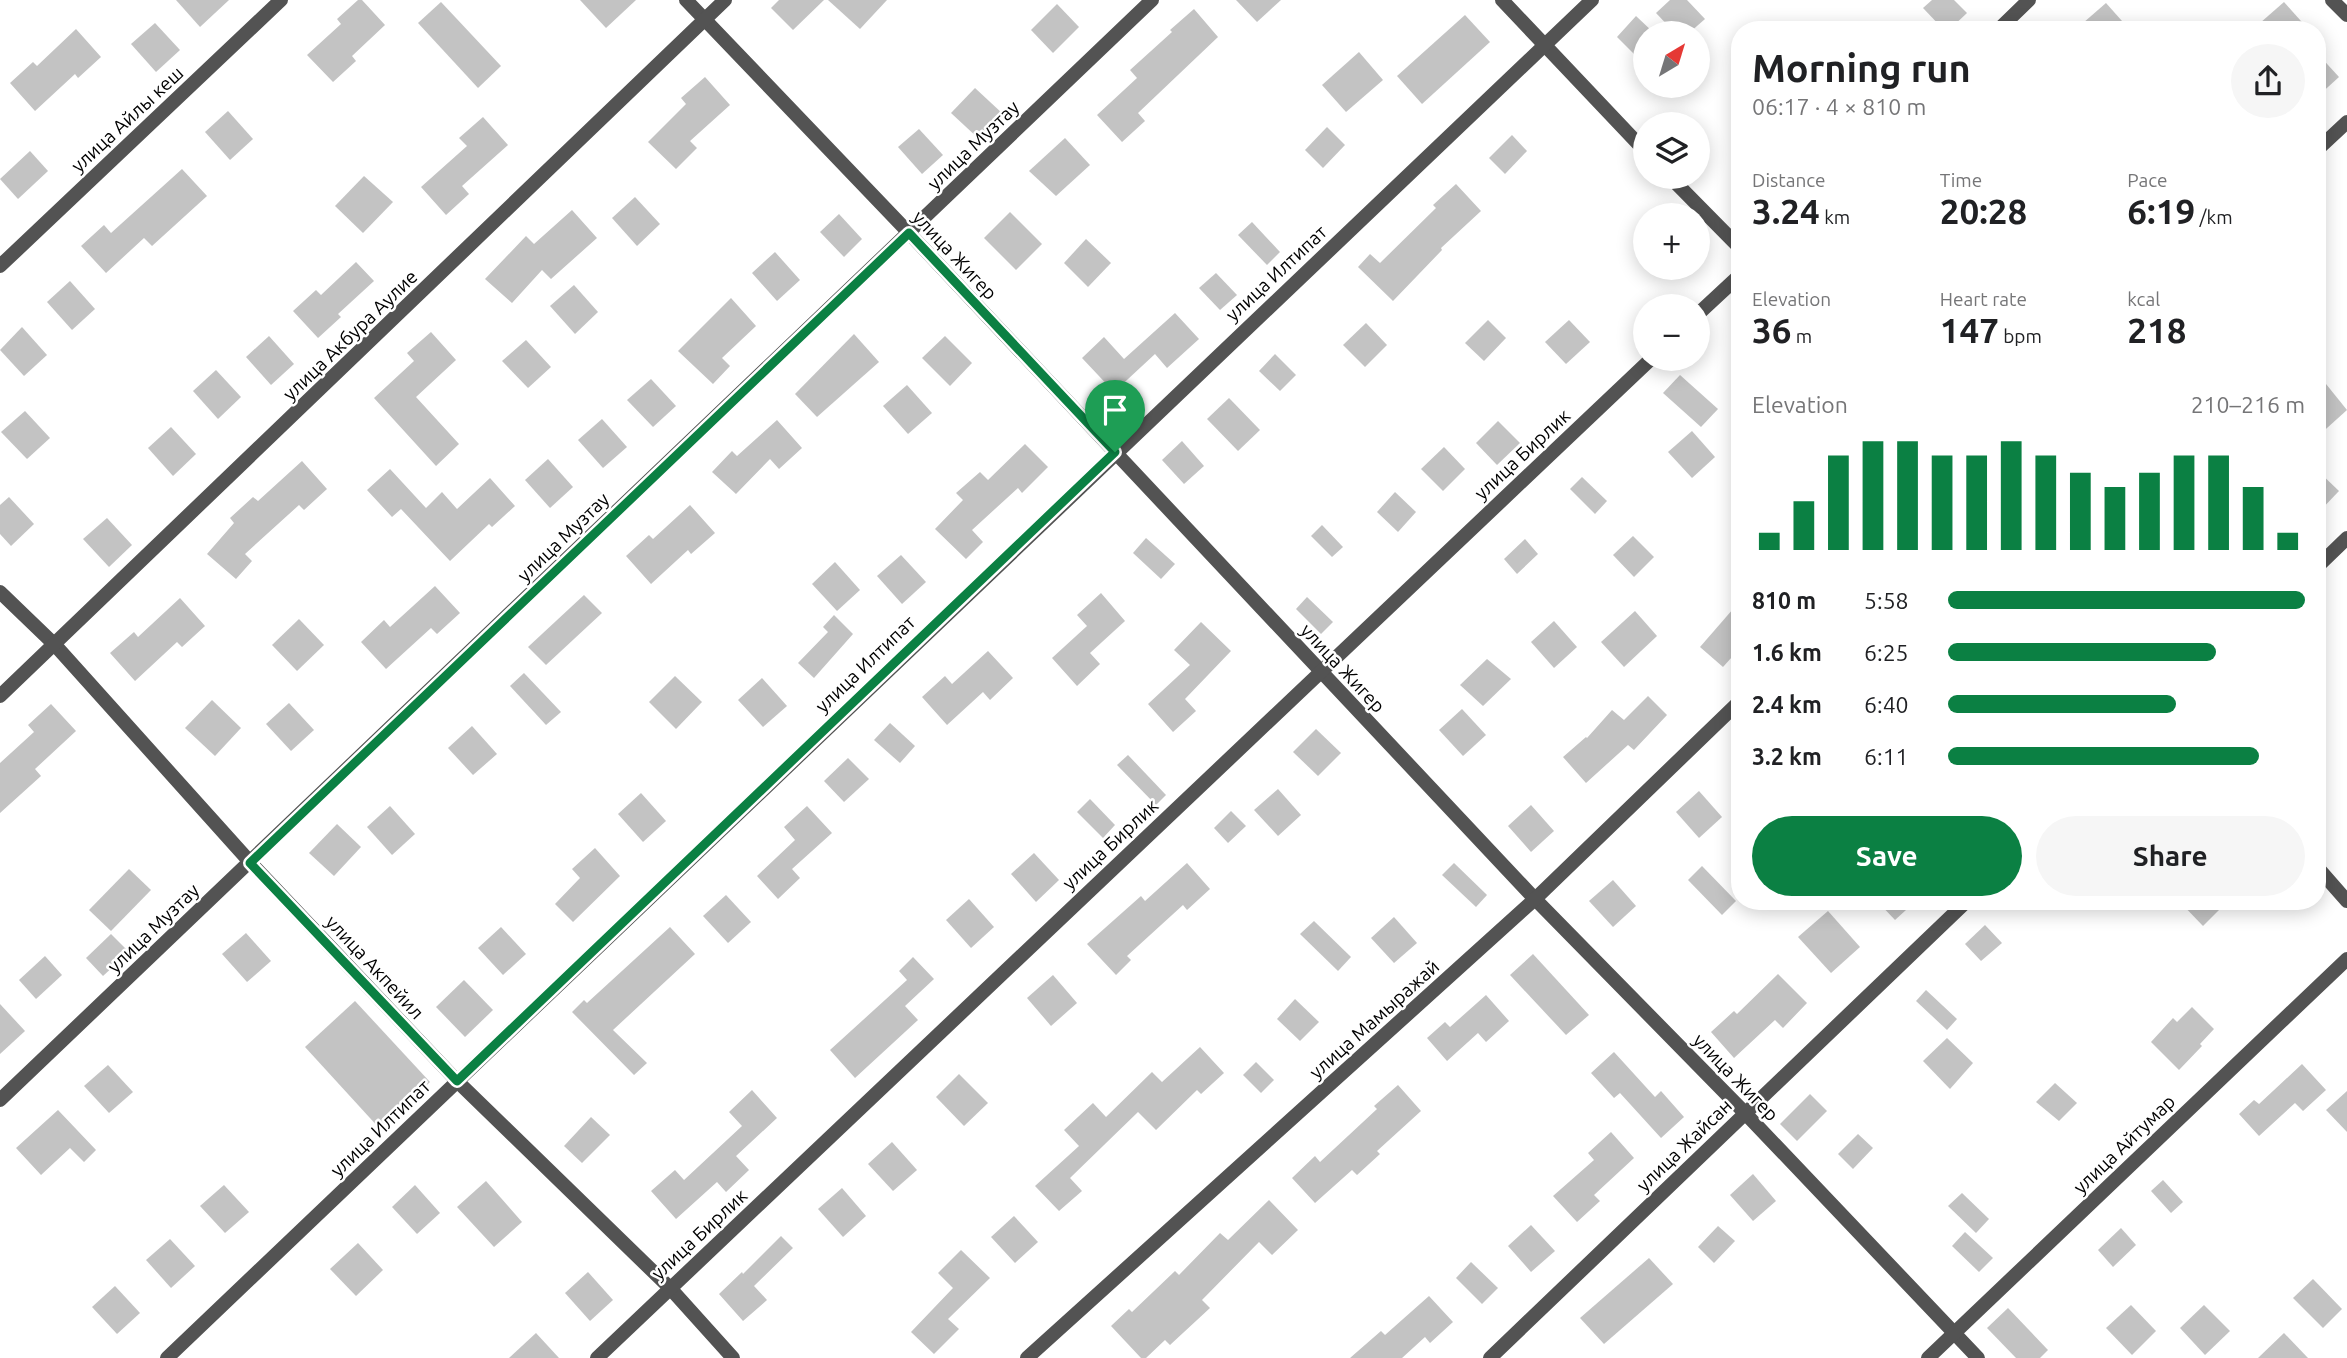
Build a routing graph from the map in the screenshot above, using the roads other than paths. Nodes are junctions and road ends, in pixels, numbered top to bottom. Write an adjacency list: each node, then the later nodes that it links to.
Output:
1 (281, 0): 19 (street, улица Айлы кеш)
2 (686, 0): 10 (street, улица Жигер)
3 (725, 0): 10 (street, улица Акбура Аулие)
4 (1152, 0): 17 (street, улица Музтау)
5 (1502, 0): 12 (street)
6 (1592, 0): 12 (street, улица Илтипат)
7 (2029, 0): 11 (street)
8 (2332, 0): 9 (street)
9 (2347, 15)
10 (704, 20): 17 (street, улица Жигер); 27 (street, улица Акбура Аулие)
11 (2007, 21)
12 (1544, 46): 14 (street); 23 (street, улица Илтипат)
13 (2347, 122): 15 (street)
14 (1633, 138)
15 (2326, 142)
16 (1682, 189): 18 (street)
17 (909, 233): 23 (street, улица Жигер); 31 (street, улица Музтау)
18 (1731, 239)
19 (0, 266)
20 (1731, 283): 21 (street)
21 (1710, 303)
22 (1638, 371): 28 (street, улица Бирлик)
23 (1115, 452): 28 (street, улица Жигер); 37 (street, улица Илтипат)
24 (2347, 538): 25 (street)
25 (2326, 558)
26 (0, 593): 27 (street, улица Акпейил)
27 (55, 645): 29 (street, улица Акбура Аулие); 31 (street, улица Акпейил)
28 (1320, 672): 33 (street, улица Жигер); 40 (street, улица Бирлик)
29 (0, 696)
30 (1731, 710): 33 (street, улица Мамыражай)
31 (250, 863): 37 (street, улица Акпейил); 38 (street, улица Музтау)
32 (2326, 877): 34 (street)
33 (1535, 899): 39 (street, улица Жигер); 45 (street, улица Мамыражай)
34 (2347, 901)
35 (1958, 910): 39 (street, улица Жайсан)
36 (2347, 959): 41 (street, улица Айтумар)
37 (457, 1081): 40 (street, улица Акпейил); 42 (street, улица Илтипат)
38 (0, 1100)
39 (1745, 1113): 41 (street, улица Жигер); 46 (street, улица Жайсан)
40 (670, 1288): 43 (street, улица Бирлик); 44 (street, улица Акпейил)
41 (1954, 1334): 47 (street, улица Айтумар); 48 (street, улица Жигер)
42 (167, 1358)
43 (597, 1358)
44 (733, 1358)
45 (1027, 1358)
46 (1490, 1358)
47 (1928, 1358)
48 (1978, 1358)

